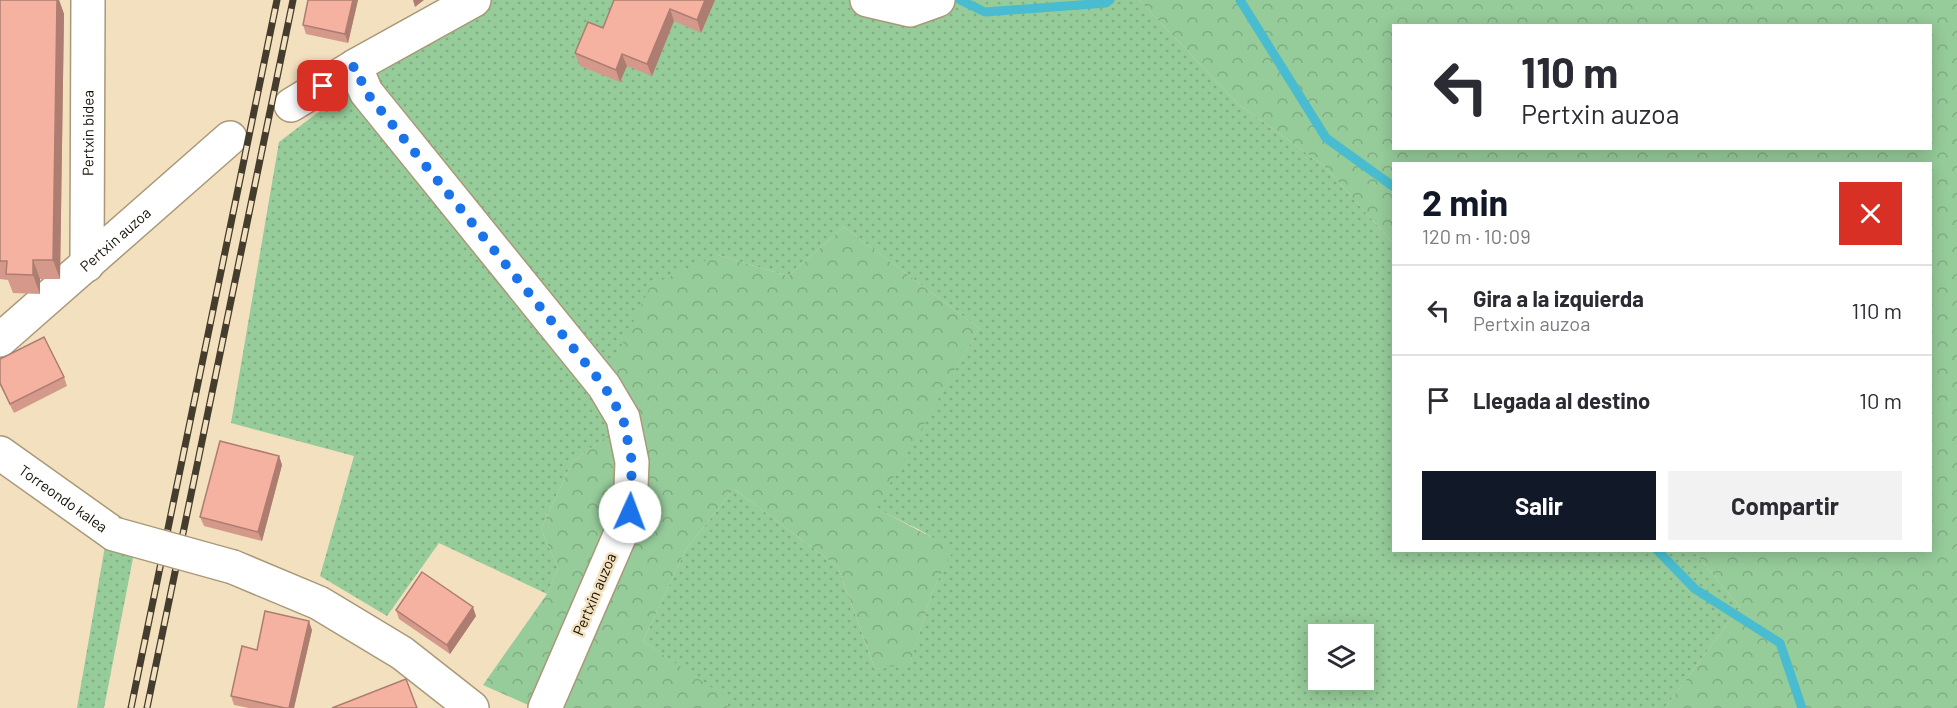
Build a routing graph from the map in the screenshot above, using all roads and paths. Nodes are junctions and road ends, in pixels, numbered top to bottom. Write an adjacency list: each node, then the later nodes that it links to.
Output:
1 (88, 0): 8 (street, Pertxin bidea)
2 (474, 0): 5 (street)
3 (867, 0): 4 (street)
4 (932, 2)
5 (355, 66): 6 (street); 12 (street, Pertxin auzoa)
6 (291, 105)
7 (230, 138): 8 (street, Pertxin auzoa)
8 (87, 265): 9 (street, Pertxin auzoa)
9 (0, 340)
10 (0, 453): 11 (street, Torreondo kalea, bridge)
11 (472, 708)
12 (545, 708)

